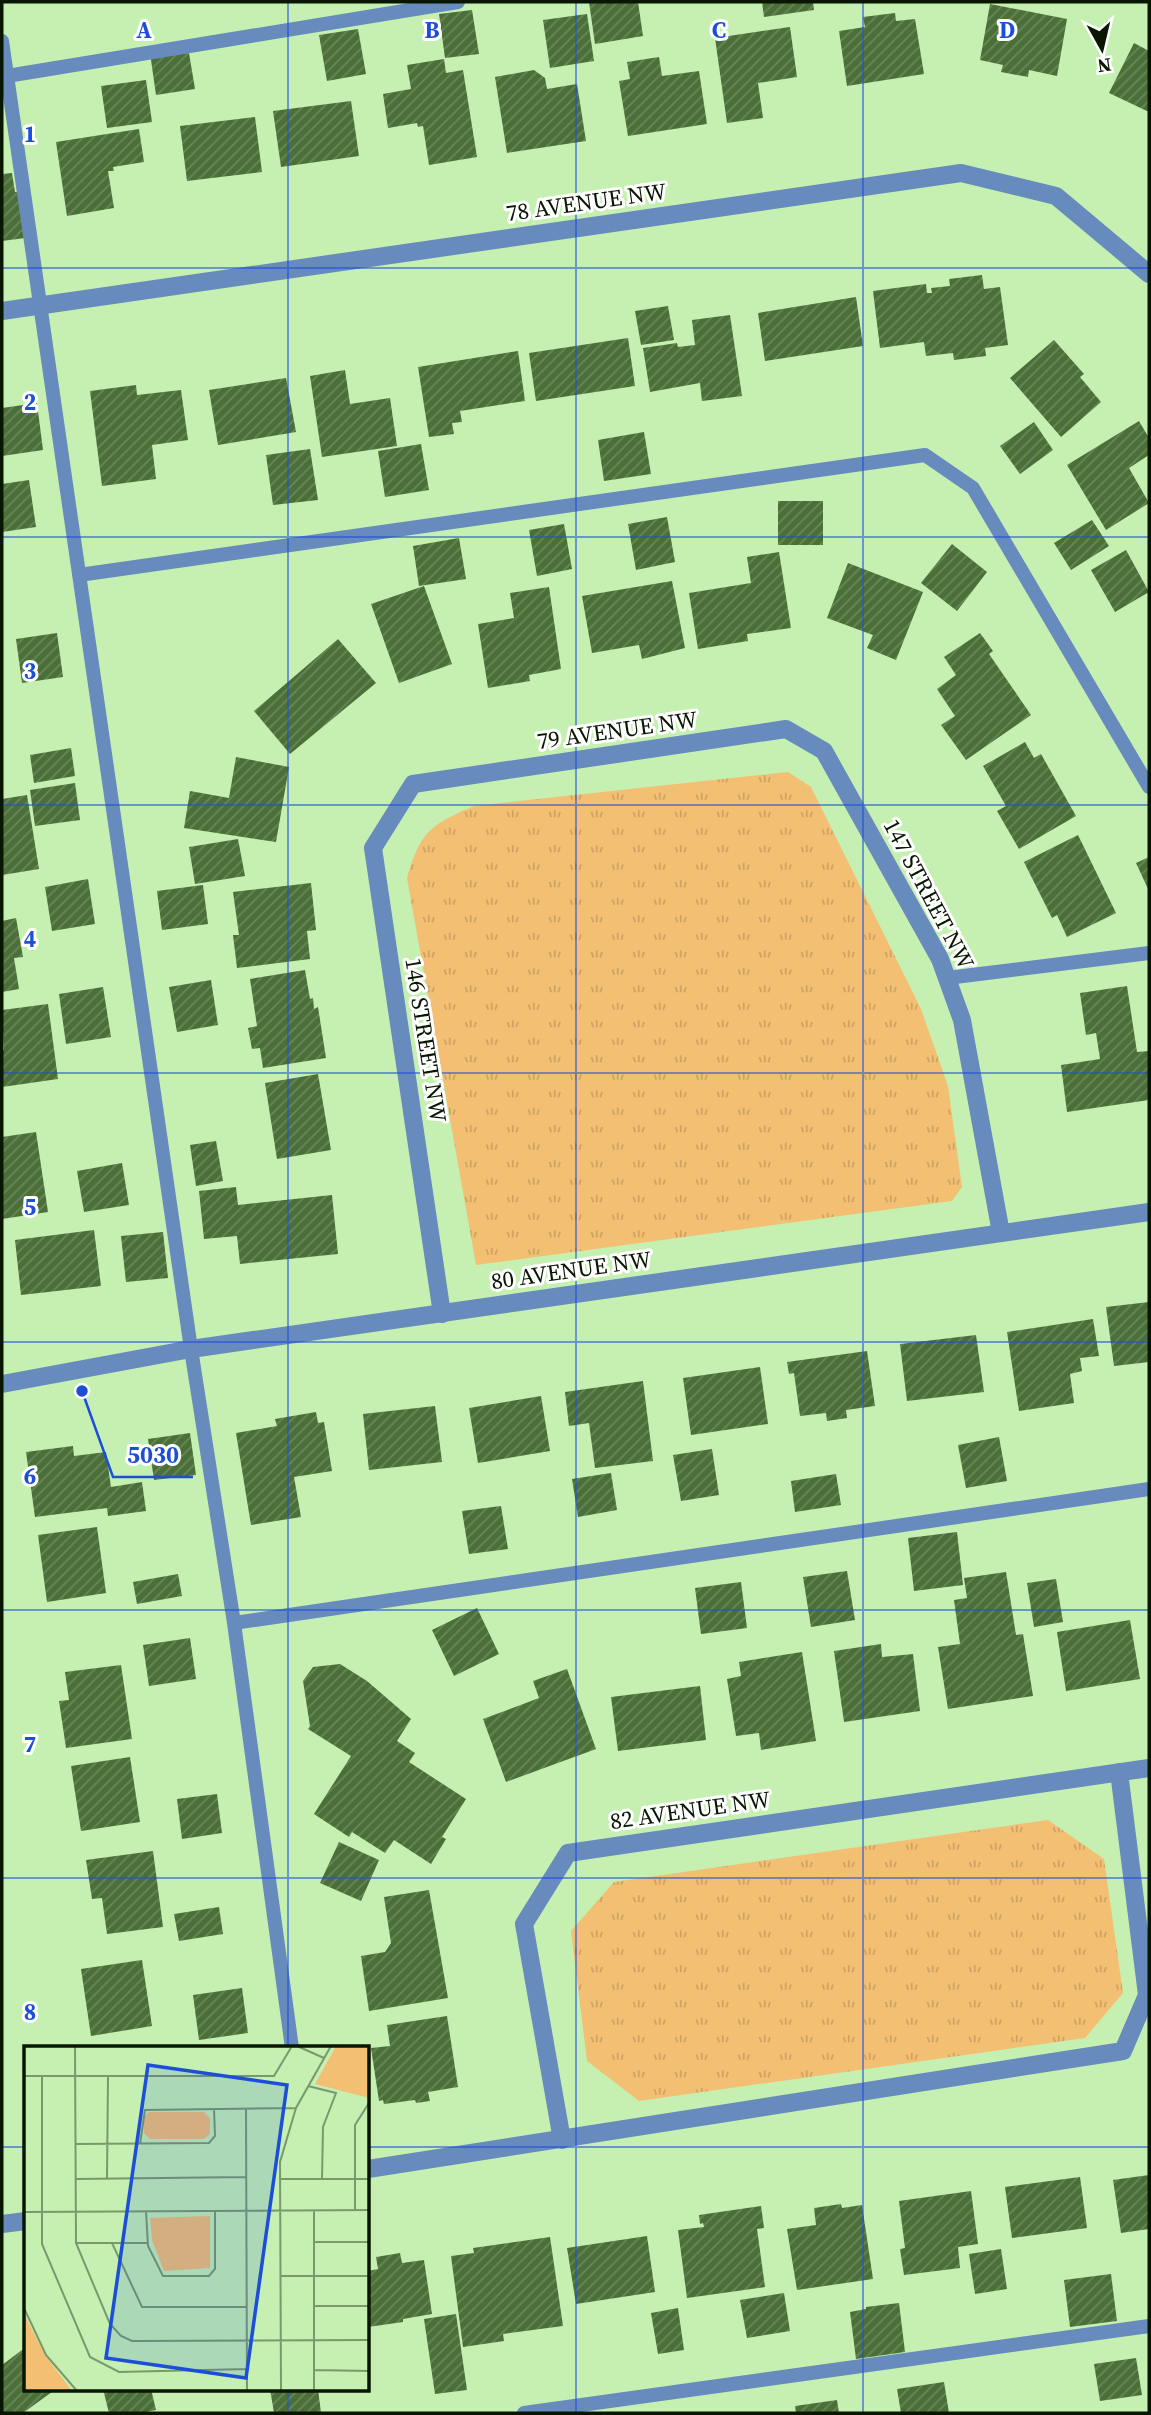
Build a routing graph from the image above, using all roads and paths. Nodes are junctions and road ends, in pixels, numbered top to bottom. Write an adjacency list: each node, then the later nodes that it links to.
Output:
1 (458, 2): 3 (lane)
2 (2, 41): 3 (lane)
3 (8, 76): 5 (lane)
4 (1149, 274): 5 (street, 78 AVENUE NW)
5 (40, 306): 6 (street, 78 AVENUE NW); 7 (lane)
6 (2, 312)
7 (79, 575): 10 (lane); 16 (lane)
8 (824, 751): 9 (street, 79 AVENUE NW); 12 (street, 147 STREET NW)
9 (412, 784): 15 (street, 146 STREET NW)
10 (1149, 787)
11 (1149, 953): 12 (lane)
12 (947, 978): 14 (street, 147 STREET NW)
13 (1149, 1212): 14 (street, 80 AVENUE NW)
14 (1001, 1233): 15 (street, 80 AVENUE NW)
15 (442, 1314): 16 (street, 80 AVENUE NW)
16 (191, 1349): 17 (street, 80 AVENUE NW); 19 (lane)
17 (2, 1384)
18 (1149, 1489): 19 (lane)
19 (234, 1623): 22 (lane)
20 (1149, 1768): 21 (street, 82 AVENUE NW)
21 (1119, 1772): 23 (street); 23 (street, 82 AVENUE NW)
22 (292, 2046)
23 (562, 2140): 24 (street)
24 (369, 2169)
25 (24, 2221): 26 (street)
26 (2, 2224)
27 (1149, 2326): 28 (lane)
28 (524, 2413)

